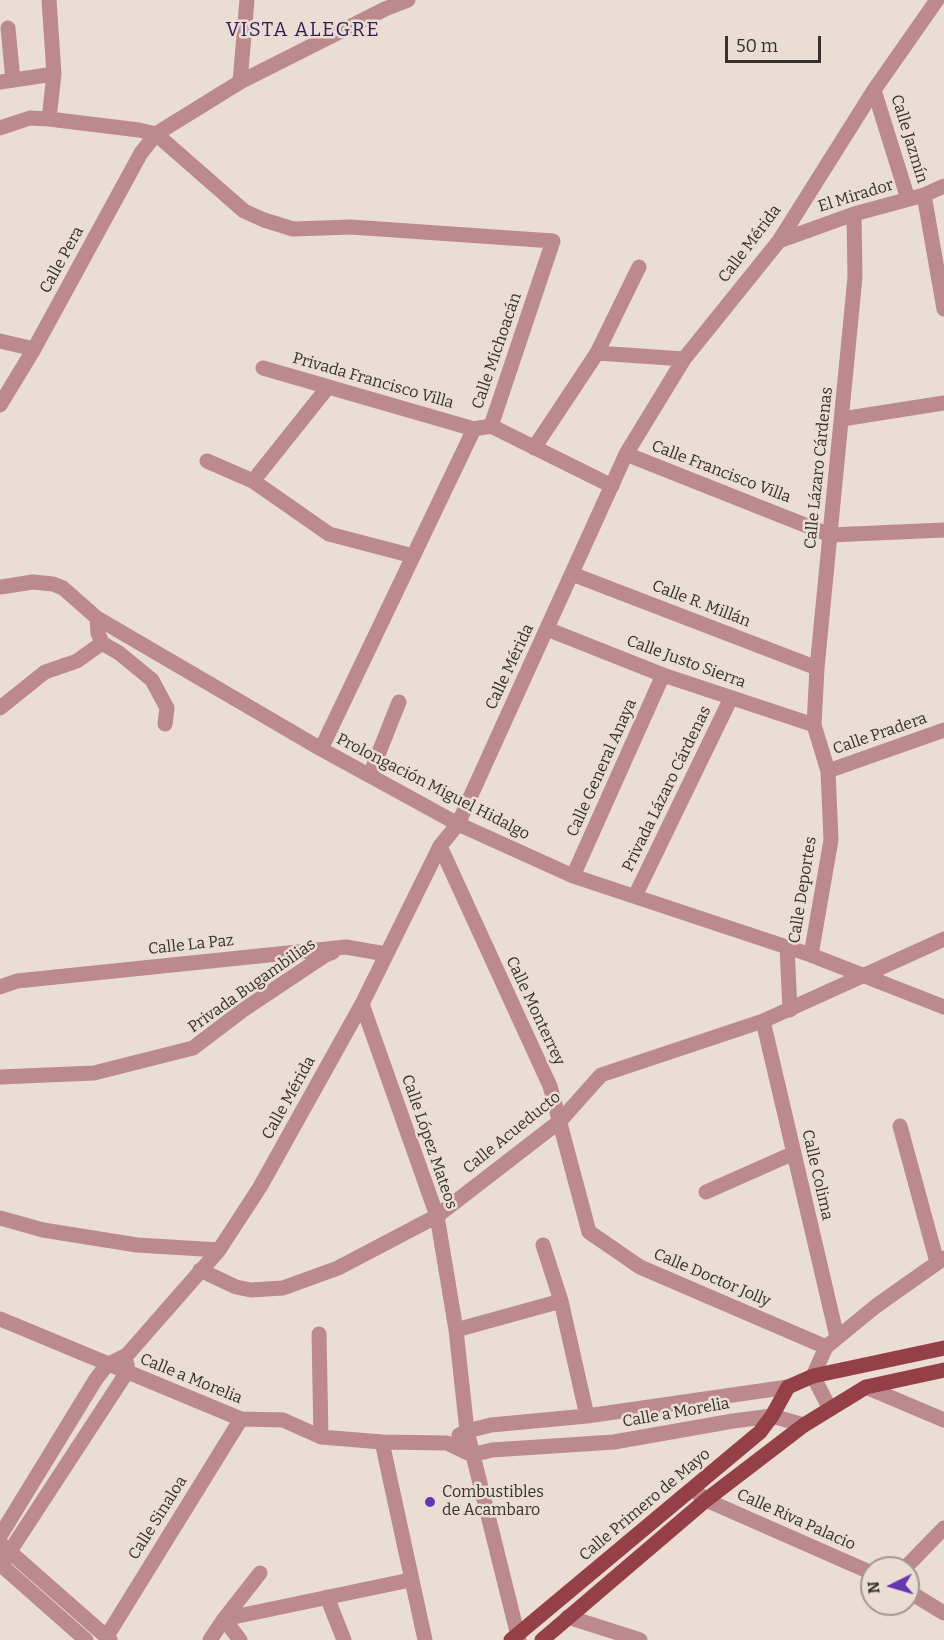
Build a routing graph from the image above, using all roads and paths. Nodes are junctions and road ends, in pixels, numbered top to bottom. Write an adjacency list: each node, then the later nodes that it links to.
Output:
1 (48, 0): 7 (street)
2 (247, 0): 9 (street)
3 (408, 0): 5 (street)
4 (937, 0): 10 (street, Calle Mérida)
5 (384, 4): 9 (street)
6 (8, 28): 8 (street)
7 (54, 74): 8 (street); 11 (street)
8 (6, 81)
9 (240, 82): 13 (street)
10 (874, 90): 16 (street, Calle Jazmín); 18 (street, Calle Mérida)
11 (49, 119): 12 (street); 13 (street)
12 (0, 128)
13 (156, 134): 22 (street, Calle Pera); 30 (street, Calle Michoacán)
14 (944, 186): 15 (street, El Mirador)
15 (924, 195): 16 (street, El Mirador); 20 (street, Calle Jazmín)
16 (908, 200): 17 (street, El Mirador)
17 (854, 214): 18 (street, El Mirador); 29 (street, Calle Lázaro Cárdenas)
18 (779, 241): 24 (street, Calle Mérida)
19 (639, 267): 23 (street)
20 (944, 309)
21 (0, 341): 22 (street)
22 (34, 349): 28 (street, Calle Pera)
23 (597, 353): 24 (street); 32 (street)
24 (684, 359): 33 (street, Calle Mérida)
25 (263, 368): 26 (street, Privada Francisco Villa)
26 (328, 387): 31 (street, Privada Francisco Villa); 35 (street)
27 (944, 403): 29 (street)
28 (0, 405)
29 (842, 418): 38 (street, Calle Lázaro Cárdenas)
30 (491, 426): 31 (street, Calle Michoacán); 32 (street)
31 (474, 429): 39 (street, Calle Michoacán)
32 (534, 448): 36 (street)
33 (626, 454): 36 (street, Calle Mérida); 38 (street, Calle Francisco Villa)
34 (207, 461): 35 (street)
35 (253, 481): 39 (street)
36 (612, 486): 40 (street, Calle Mérida)
37 (944, 530): 38 (street, Calle Francisco Villa)
38 (830, 535): 45 (street, Calle Lázaro Cárdenas)
39 (413, 556): 53 (street, Calle Michoacán)
40 (572, 574): 43 (street, Calle Mérida); 45 (street, Calle R. Millán)
41 (0, 587): 42 (street, Prolongación Miguel Hidalgo)
42 (97, 618): 44 (street); 53 (street, Prolongación Miguel Hidalgo)
43 (548, 628): 46 (street, Calle Justo Sierra); 56 (street, Calle Mérida)
44 (102, 643): 49 (street); 50 (street)
45 (817, 668): 51 (street, Calle Lázaro Cárdenas)
46 (663, 675): 47 (street, Calle Justo Sierra); 58 (street, Calle General Anaya)
47 (731, 698): 51 (street, Calle Justo Sierra); 59 (street, Privada Lázaro Cárdenas)
48 (399, 702): 55 (street)
49 (0, 708)
50 (165, 724)
51 (814, 725): 54 (street, Calle Deportes)
52 (944, 730): 54 (street, Calle Pradera)
53 (321, 749): 55 (street, Prolongación Miguel Hidalgo)
54 (828, 771): 64 (street, Calle Deportes)
55 (370, 775): 56 (street, Prolongación Miguel Hidalgo)
56 (458, 824): 57 (street, Calle Mérida); 58 (street, Prolongación Miguel Hidalgo)
57 (440, 846): 63 (street, Calle Mérida); 72 (street, Calle Monterrey)
58 (573, 876): 59 (street, Prolongación Miguel Hidalgo)
59 (635, 896): 62 (street, Prolongación Miguel Hidalgo)
60 (944, 939): 65 (street, Calle Acueducto)
61 (346, 947): 63 (street, Calle La Paz); 66 (street, Calle La Paz); 71 (street, Privada Bugambilias)
62 (787, 947): 64 (street, Prolongación Miguel Hidalgo); 69 (street)
63 (386, 954): 67 (street, Calle Mérida)
64 (811, 955): 65 (street, Prolongación Miguel Hidalgo)
65 (860, 976): 68 (street, Prolongación Miguel Hidalgo); 69 (street, Calle Acueducto)
66 (0, 987)
67 (362, 1004): 76 (street, Calle López Mateos); 80 (street, Calle Mérida)
68 (944, 1007)
69 (790, 1010): 70 (street, Calle Acueducto)
70 (763, 1021): 72 (street, Calle Acueducto); 74 (street, Calle Colima)
71 (0, 1077)
72 (560, 1121): 76 (street, Calle Acueducto); 78 (street, Calle Monterrey)
73 (900, 1126): 81 (street)
74 (794, 1153): 75 (street); 87 (street, Calle Colima)
75 (706, 1192)
76 (437, 1216): 82 (street, Calle Acueducto); 85 (street, Calle López Mateos)
77 (0, 1218): 80 (street)
78 (589, 1232): 87 (street, Calle Doctor Jolly)
79 (543, 1245): 83 (street)
80 (219, 1250): 82 (street, Calle Mérida)
81 (941, 1260): 87 (street)
82 (200, 1270): 89 (street, Calle Mérida)
83 (561, 1301): 85 (street); 97 (street)
84 (0, 1319): 90 (street, Calle a Morelia)
85 (456, 1330): 103 (street, Calle López Mateos)
86 (319, 1334): 104 (street)
87 (832, 1342): 93 (street)
88 (944, 1348): 93 (main road)
89 (127, 1355): 90 (street, Calle Mérida); 92 (street)
90 (107, 1365): 92 (street, Calle a Morelia); 108 (street, Calle Mérida)
91 (944, 1370): 95 (main road)
92 (127, 1372): 99 (street, Calle a Morelia); 110 (street)
93 (813, 1376): 94 (main road); 96 (street)
94 (788, 1387): 97 (street, Calle a Morelia); 98 (main road, Calle Primero de Mayo)
95 (867, 1387): 96 (main road); 101 (street)
96 (830, 1409): 102 (main road)
97 (587, 1416): 100 (street, Calle a Morelia)
98 (772, 1416): 102 (street, Calle a Morelia); 107 (street, Calle a Morelia); 111 (main road, Calle Primero de Mayo)
99 (240, 1419): 104 (street, Calle a Morelia); 128 (street, Calle Sinaloa)
100 (550, 1419): 103 (street, Calle a Morelia); 107 (street)
101 (944, 1420)
102 (804, 1425): 112 (main road)
103 (467, 1431): 106 (street, Calle a Morelia); 109 (street, Calle López Mateos)
104 (321, 1437): 105 (street, Calle a Morelia)
105 (382, 1442): 106 (street, Calle a Morelia); 121 (street)
106 (447, 1443): 109 (street, Calle a Morelia)
107 (553, 1446): 109 (street, Calle a Morelia)
108 (53, 1449): 110 (street); 114 (street, Calle Mérida)
109 (472, 1455): 129 (street, Calle López Mateos)
110 (69, 1459): 115 (street)
111 (693, 1489): 112 (street, Calle Riva Palacio); 118 (main road, Calle Primero de Mayo)
112 (706, 1500): 119 (street, Calle Riva Palacio); 122 (main road)
113 (944, 1528): 116 (street)
114 (0, 1536)
115 (5, 1547): 117 (street); 128 (street)
116 (917, 1556)
117 (1, 1565): 130 (street)
118 (598, 1568): 122 (main road); 129 (main road, Calle Primero de Mayo)
119 (860, 1568)
120 (260, 1573): 127 (street)
121 (410, 1580): 123 (street); 134 (street)
122 (610, 1581): 126 (main road)
123 (327, 1597): 127 (street); 133 (street)
124 (920, 1598): 125 (street)
125 (944, 1613)
126 (568, 1617): 135 (main road); 136 (street)
127 (224, 1619): 131 (street); 132 (street)
128 (109, 1638)
129 (516, 1639)
130 (86, 1640)
131 (210, 1640)
132 (240, 1640)
133 (344, 1640)
134 (425, 1640)
135 (542, 1640)
136 (640, 1640)

